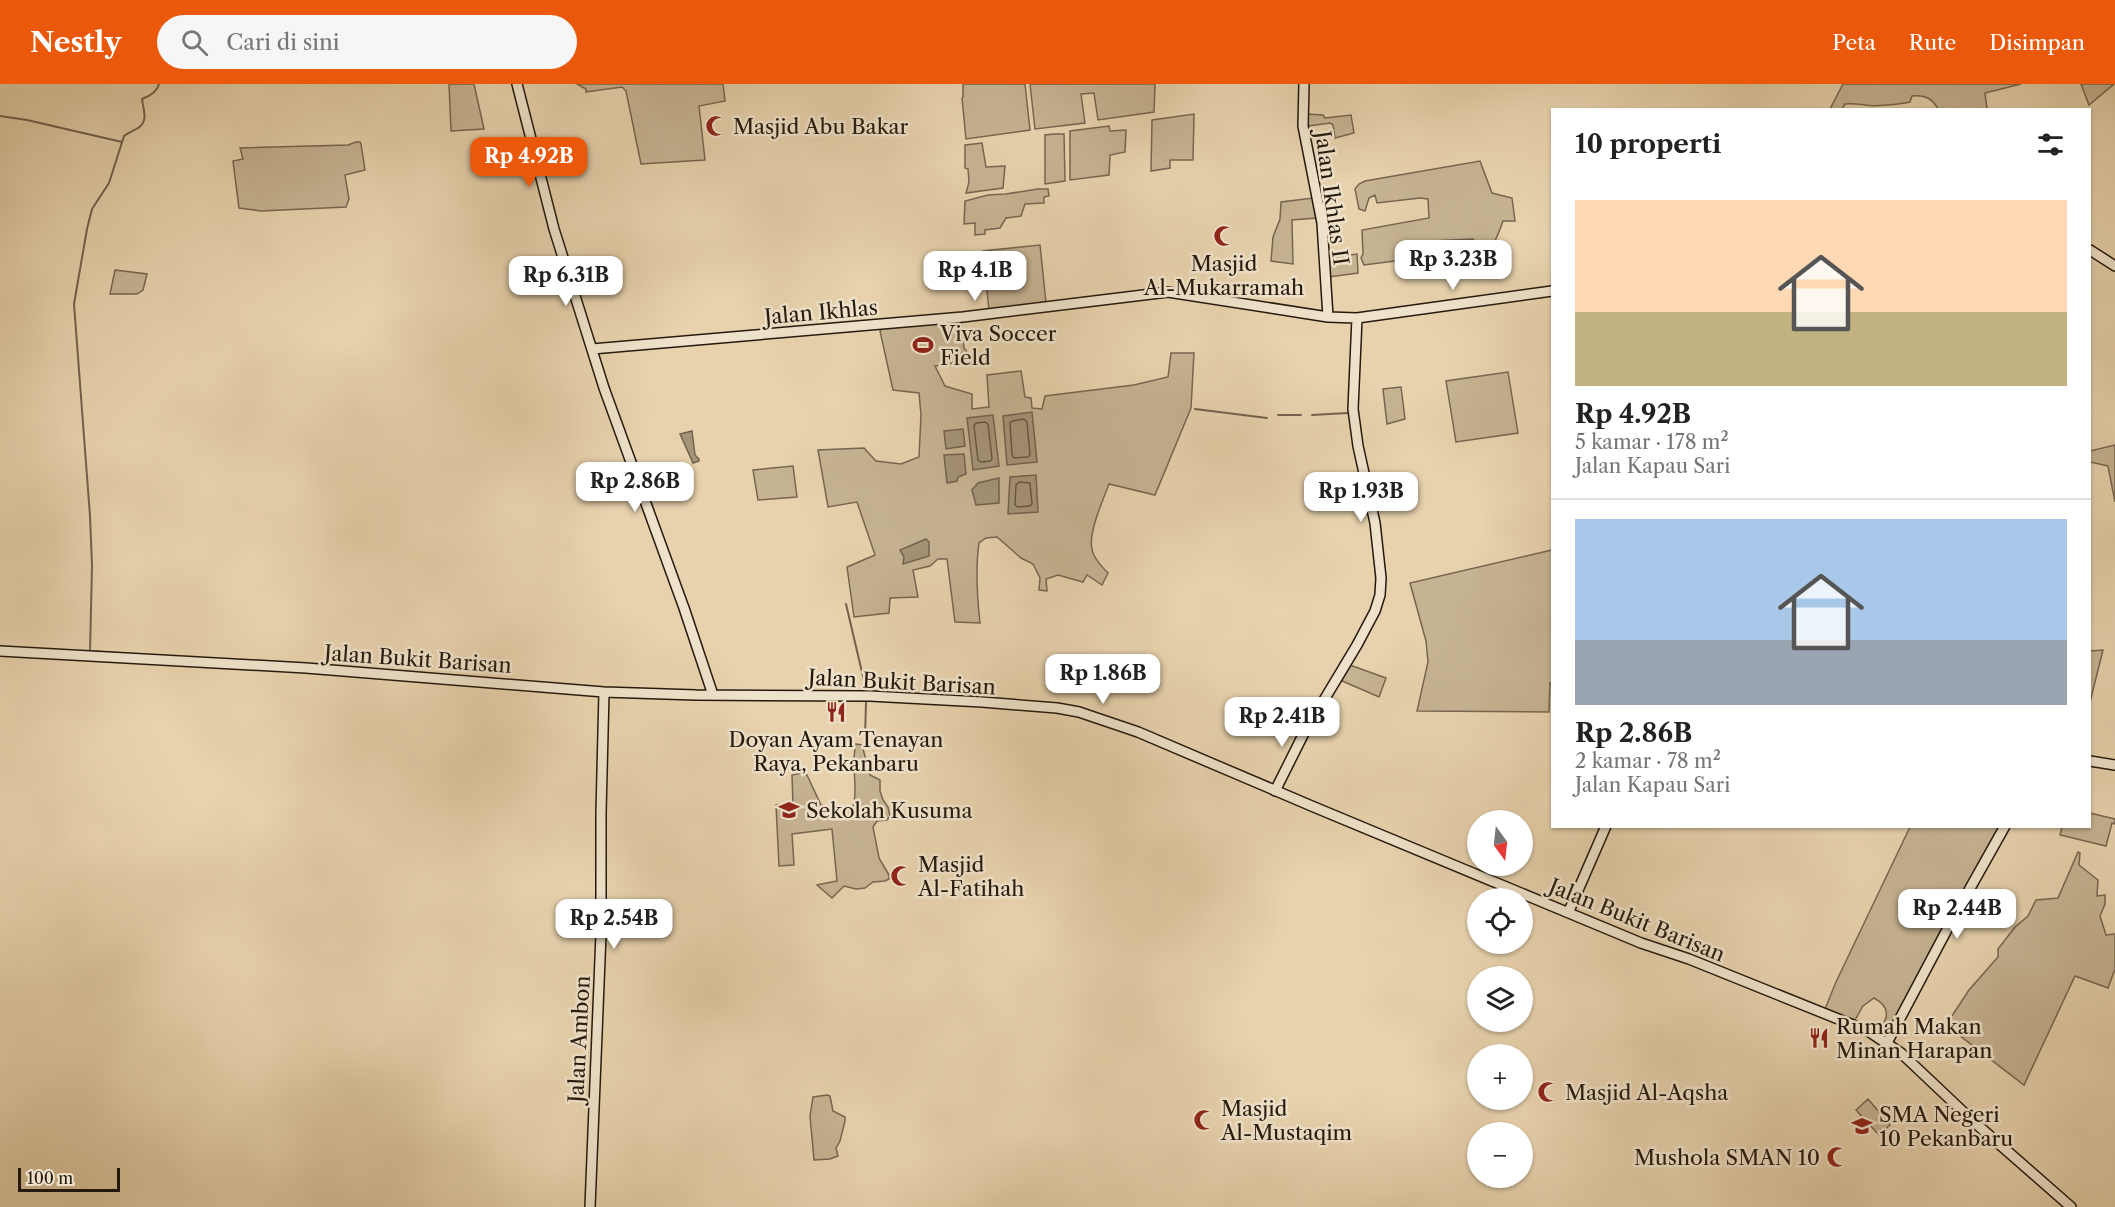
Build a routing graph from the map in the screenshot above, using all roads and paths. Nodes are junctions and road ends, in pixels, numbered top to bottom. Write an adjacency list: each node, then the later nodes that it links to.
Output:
1 (517, 84): 8 (main road)
2 (1304, 84): 6 (main road, Jalan Ikhlas II)
3 (2091, 251): 4 (main road)
4 (2115, 266)
5 (1551, 291): 7 (main road, Jalan Ikhlas)
6 (1328, 317): 7 (main road, Jalan Ikhlas); 8 (main road, Jalan Ikhlas)
7 (1357, 318): 14 (main road)
8 (592, 349): 11 (main road)
9 (0, 651): 10 (main road, Jalan Bukit Barisan)
10 (604, 692): 11 (main road, Jalan Bukit Barisan); 19 (main road, Jalan Ambon)
11 (713, 695): 14 (main road, Jalan Bukit Barisan)
12 (2091, 761): 13 (main road)
13 (2115, 765)
14 (1275, 790): 17 (main road, Jalan Bukit Barisan)
15 (1605, 828): 17 (main road)
16 (2004, 828): 18 (main road)
17 (1569, 911): 18 (main road, Jalan Bukit Barisan)
18 (1887, 1043): 20 (main road, Jalan Bukit Barisan)
19 (590, 1207)
20 (2071, 1207)

